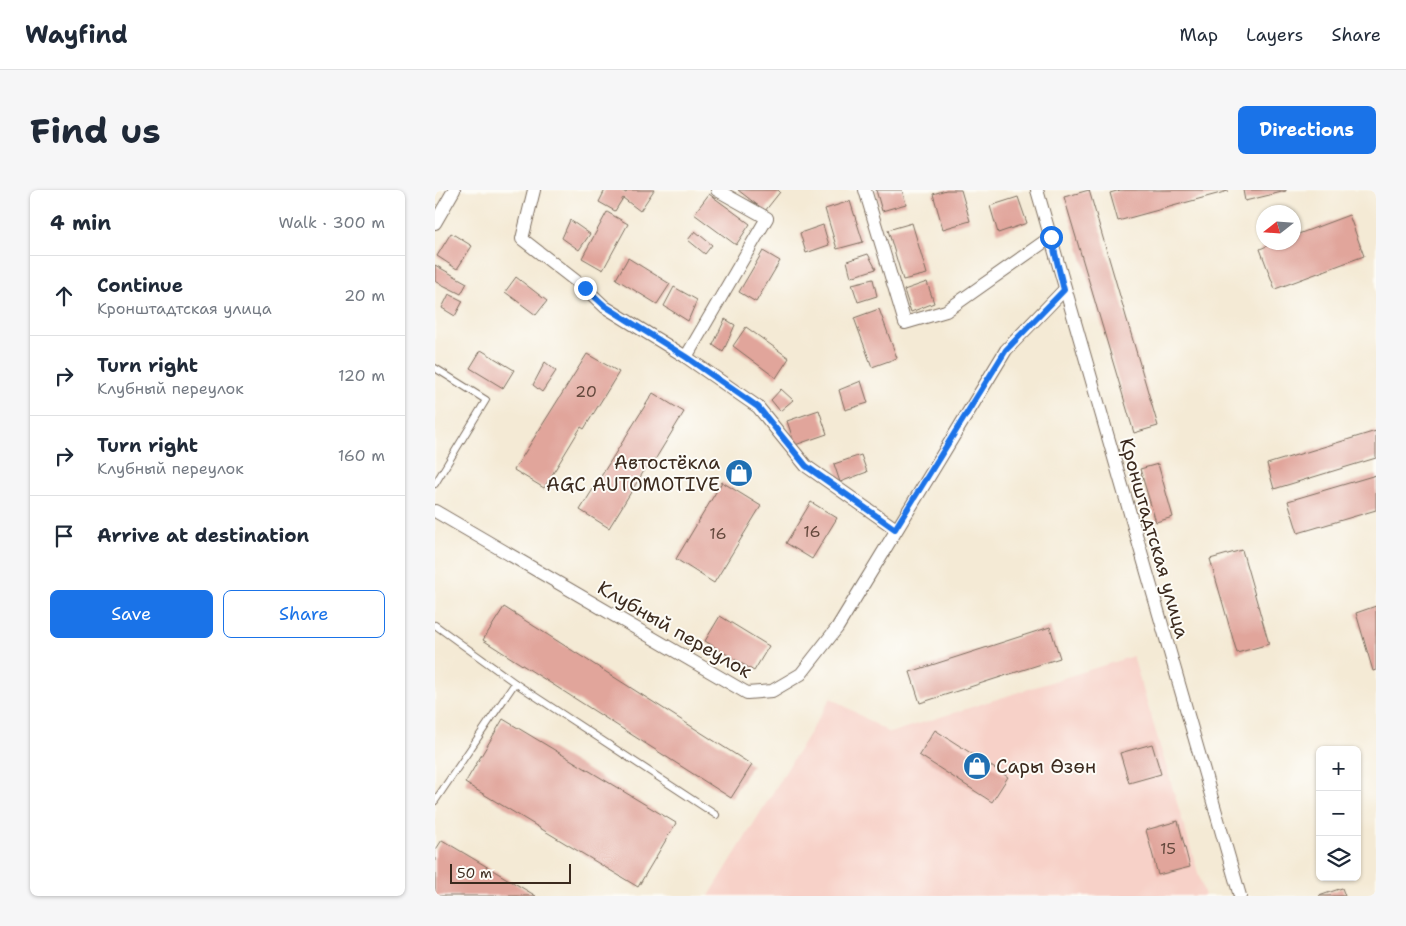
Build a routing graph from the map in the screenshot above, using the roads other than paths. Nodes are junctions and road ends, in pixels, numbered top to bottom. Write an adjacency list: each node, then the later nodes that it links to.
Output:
1 (454, 190): 6 (street)
2 (534, 190): 9 (street)
3 (717, 190): 9 (street)
4 (865, 190): 7 (street)
5 (1037, 190): 7 (street, Кронштадтская улица)
6 (435, 223)
7 (1051, 237): 8 (street, Кронштадтская улица)
8 (1064, 290): 13 (street, Клубный переулок); 18 (street, Кронштадтская улица)
9 (686, 357): 13 (street)
10 (435, 368): 11 (lane)
11 (435, 484)
12 (435, 512): 13 (street, Клубный переулок)
13 (895, 529)
14 (435, 625): 15 (lane)
15 (515, 683): 16 (lane); 17 (lane)
16 (435, 801)
17 (716, 816)
18 (1240, 896)

